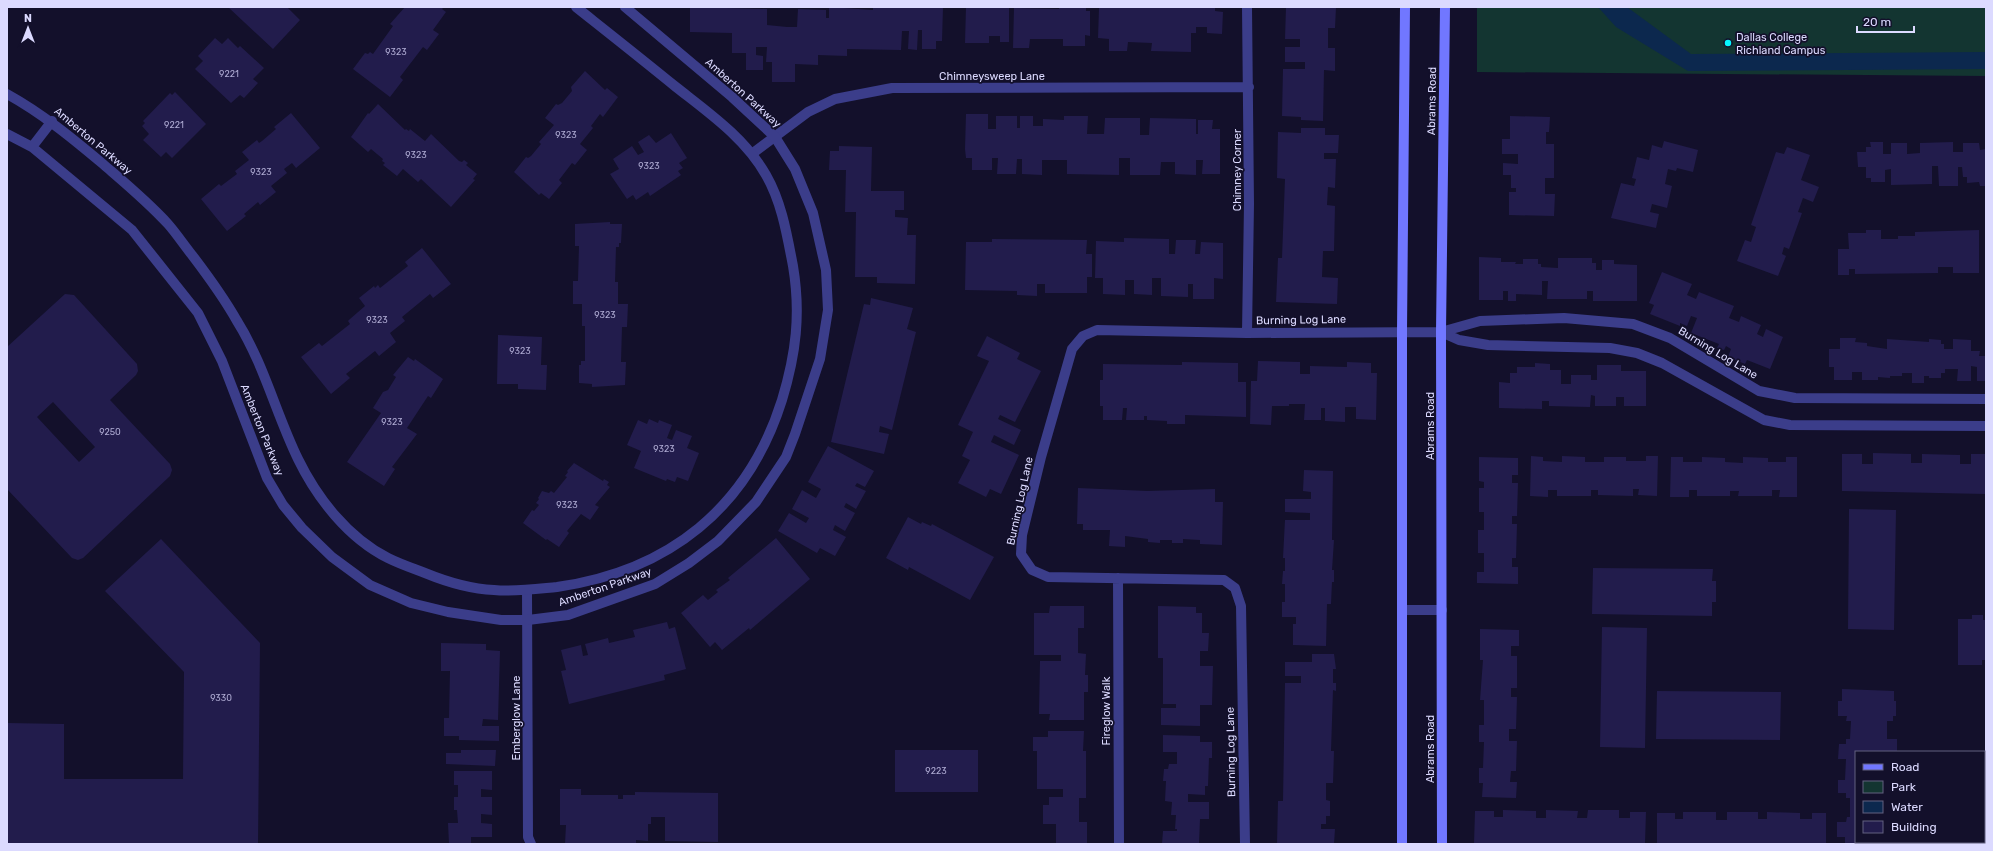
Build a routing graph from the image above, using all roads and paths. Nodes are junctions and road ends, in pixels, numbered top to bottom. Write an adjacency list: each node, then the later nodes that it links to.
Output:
1 (576, 7): 12 (street, Amberton Parkway)
2 (625, 7): 10 (street, Amberton Parkway)
3 (1247, 7): 6 (street, Chimney Corner)
4 (1405, 7): 13 (main road)
5 (1446, 7): 14 (main road, Abrams Road)
6 (1249, 87): 10 (street, Chimneysweep Lane); 15 (street, Chimney Corner)
7 (7, 94): 8 (street, Amberton Parkway)
8 (52, 121): 11 (street); 19 (street, Amberton Parkway)
9 (7, 134): 11 (street, Amberton Parkway)
10 (774, 137): 12 (street, Chimneysweep Lane); 22 (street, Amberton Parkway)
11 (32, 148): 22 (street, Amberton Parkway)
12 (753, 154): 19 (street, Amberton Parkway)
13 (1402, 331): 14 (street, Burning Log Lane); 15 (street, Burning Log Lane); 20 (main road)
14 (1441, 332): 16 (street, Burning Log Lane); 17 (street, Burning Log Lane); 21 (main road, Abrams Road)
15 (1247, 333): 18 (street, Burning Log Lane)
16 (1986, 399)
17 (1986, 426)
18 (1118, 578): 24 (street, Fireglow Walk); 25 (street, Burning Log Lane)
19 (527, 591): 22 (street, Emberglow Lane)
20 (1402, 610): 21 (street); 26 (main road)
21 (1442, 610): 27 (main road, Abrams Road)
22 (528, 620): 23 (street, Emberglow Lane)
23 (531, 844)
24 (1119, 844)
25 (1245, 844)
26 (1402, 844)
27 (1442, 844)

